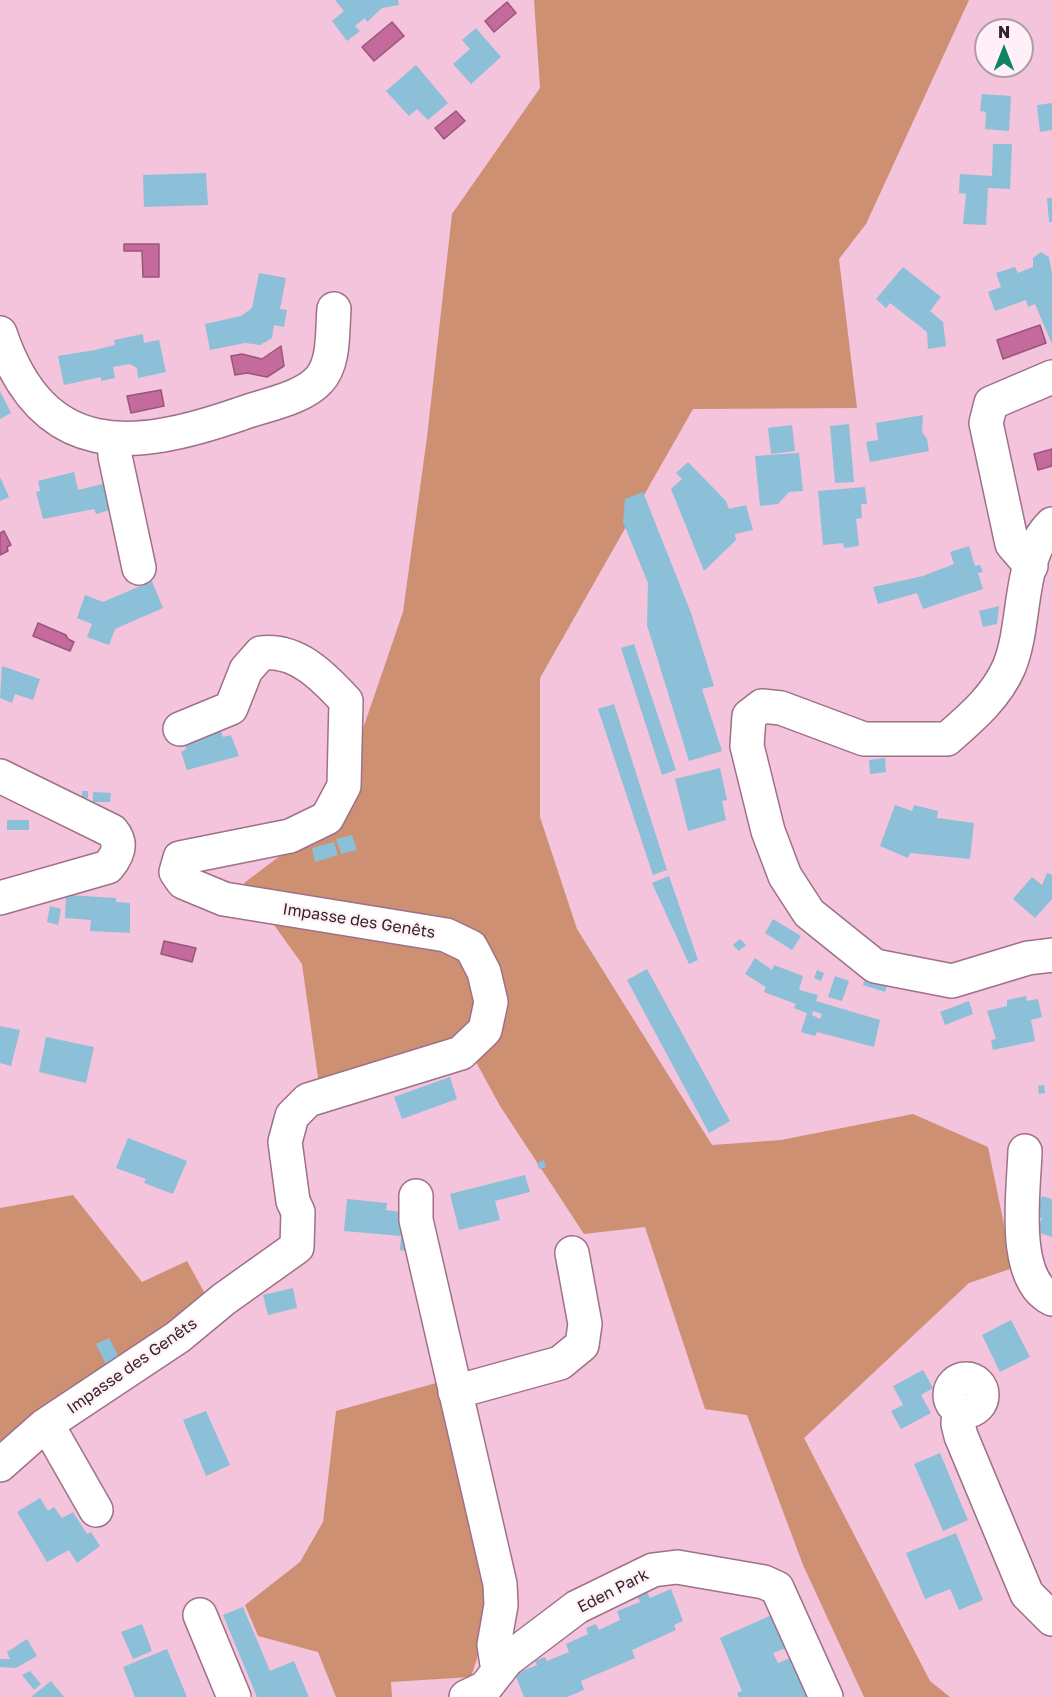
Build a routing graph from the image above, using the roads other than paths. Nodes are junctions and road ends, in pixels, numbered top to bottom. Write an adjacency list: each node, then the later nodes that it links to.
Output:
1 (334, 309): 4 (street)
2 (0, 333): 4 (street)
3 (1052, 377): 6 (street)
4 (114, 439): 7 (street)
5 (1052, 524): 6 (street)
6 (1030, 566): 11 (street)
7 (139, 568)
8 (180, 729): 18 (street, Impasse des Genêts)
9 (0, 776): 10 (street)
10 (0, 898)
11 (1052, 955)
12 (1025, 1151): 15 (street)
13 (416, 1196): 16 (street)
14 (572, 1253): 16 (street)
15 (1052, 1299)
16 (455, 1392): 23 (street)
17 (959, 1410): 22 (street)
18 (44, 1426): 19 (street, Impasse des Genêts); 20 (street)
19 (0, 1465)
20 (96, 1510)
21 (200, 1616): 24 (street)
22 (1052, 1619)
23 (498, 1671): 25 (street, Eden Park); 26 (street, Eden Park)
24 (234, 1697)
25 (466, 1697)
26 (826, 1697)

